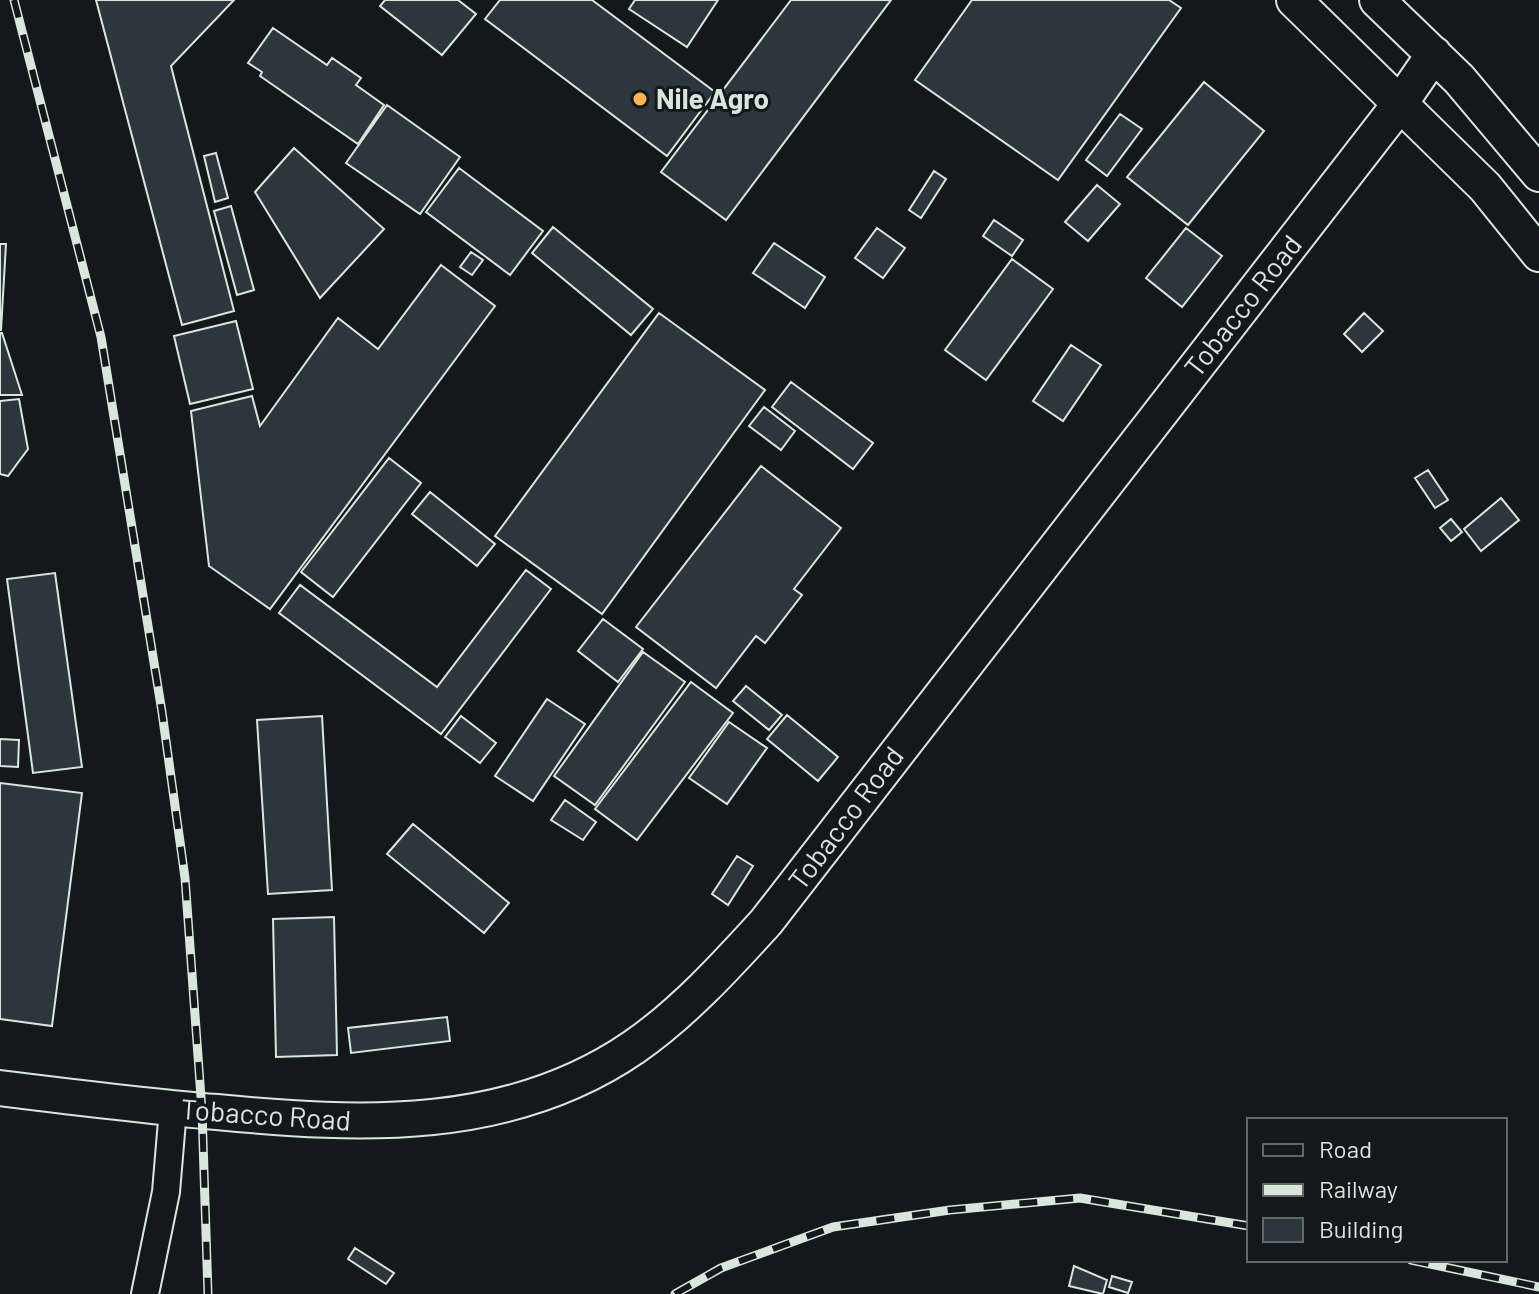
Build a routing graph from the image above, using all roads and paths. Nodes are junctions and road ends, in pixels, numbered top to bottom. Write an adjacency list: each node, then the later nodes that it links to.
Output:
1 (1294, 0): 4 (street)
2 (1377, 0): 3 (street)
3 (1434, 54): 4 (street, Tobacco Road); 5 (street)
4 (1399, 105): 6 (street); 8 (street, Tobacco Road)
5 (1539, 174)
6 (1539, 254)
7 (0, 1088): 8 (street, Tobacco Road)
8 (173, 1109): 9 (street)
9 (145, 1294)

